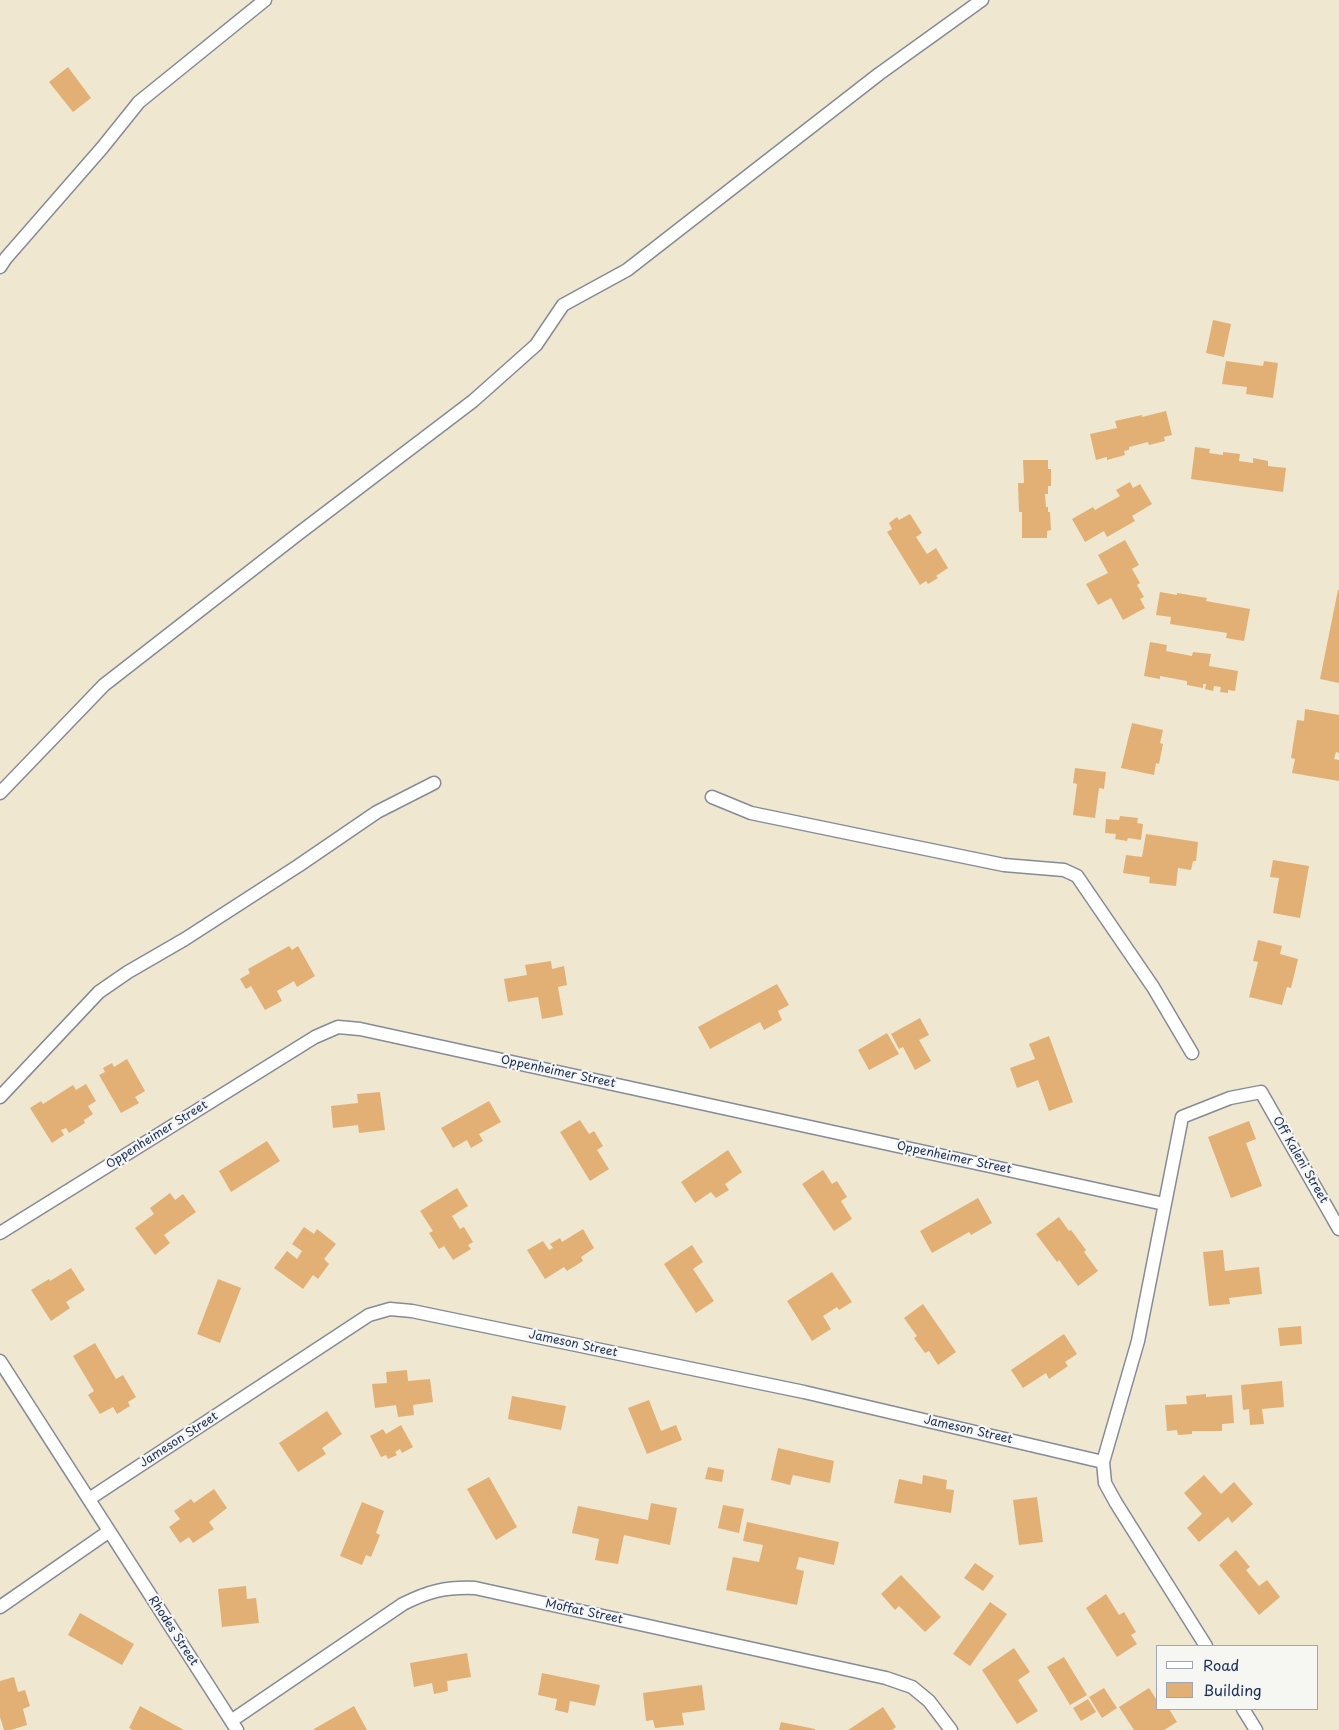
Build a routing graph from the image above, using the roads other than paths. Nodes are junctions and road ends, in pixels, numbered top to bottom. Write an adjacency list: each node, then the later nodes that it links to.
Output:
1 (264, 0): 3 (street)
2 (982, 0): 5 (street)
3 (0, 267)
4 (434, 783): 8 (street)
5 (0, 793)
6 (712, 797): 7 (street)
7 (1192, 1053)
8 (0, 1097)
9 (1164, 1204): 10 (street, Off Kaleni Street); 11 (street, Oppenheimer Street); 13 (street)
10 (1337, 1220)
11 (0, 1233)
12 (0, 1361): 14 (street, Rhodes Street)
13 (1103, 1462): 14 (street, Jameson Street); 17 (street)
14 (89, 1499): 15 (street, Rhodes Street)
15 (108, 1532): 16 (street); 19 (street, Rhodes Street)
16 (0, 1607)
17 (1205, 1645)
18 (1244, 1710): 21 (street)
19 (234, 1726): 20 (street, Moffat Street)
20 (950, 1730)
21 (1256, 1730)

